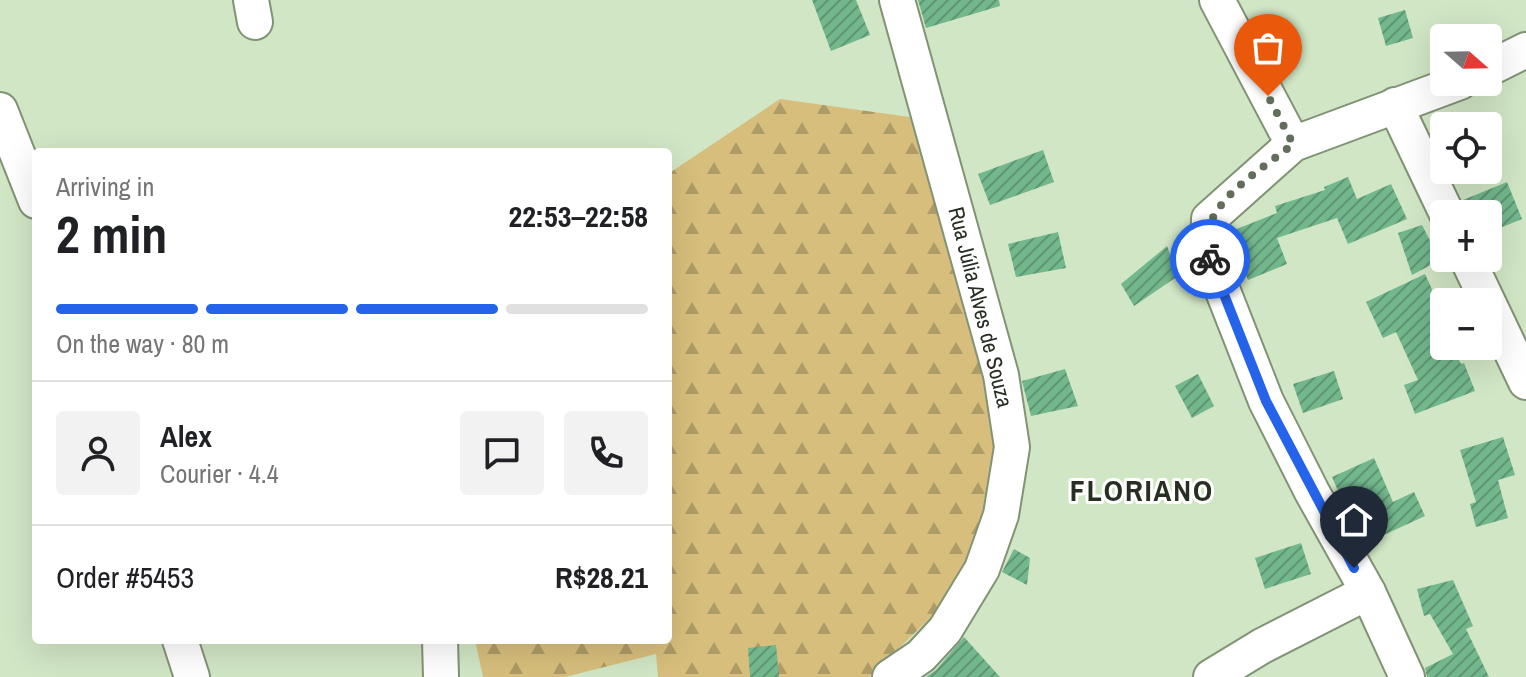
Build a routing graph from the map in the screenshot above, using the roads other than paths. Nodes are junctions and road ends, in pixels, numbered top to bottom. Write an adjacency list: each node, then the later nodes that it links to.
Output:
1 (897, 0): 18 (street, Rua Júlia Alves de Souza)
2 (1217, 0): 8 (street)
3 (1526, 50): 4 (street)
4 (1502, 62)
5 (1430, 93): 6 (street)
6 (1395, 105): 8 (street); 10 (street)
7 (0, 110): 9 (street)
8 (1293, 144): 13 (street)
9 (32, 191)
10 (1440, 200)
11 (1474, 272): 12 (street)
12 (1526, 382)
13 (1368, 592): 19 (street); 20 (street)
14 (181, 644): 16 (street)
15 (440, 644): 17 (street)
16 (192, 677)
17 (441, 677)
18 (890, 677)
19 (1211, 677)
20 (1407, 677)

